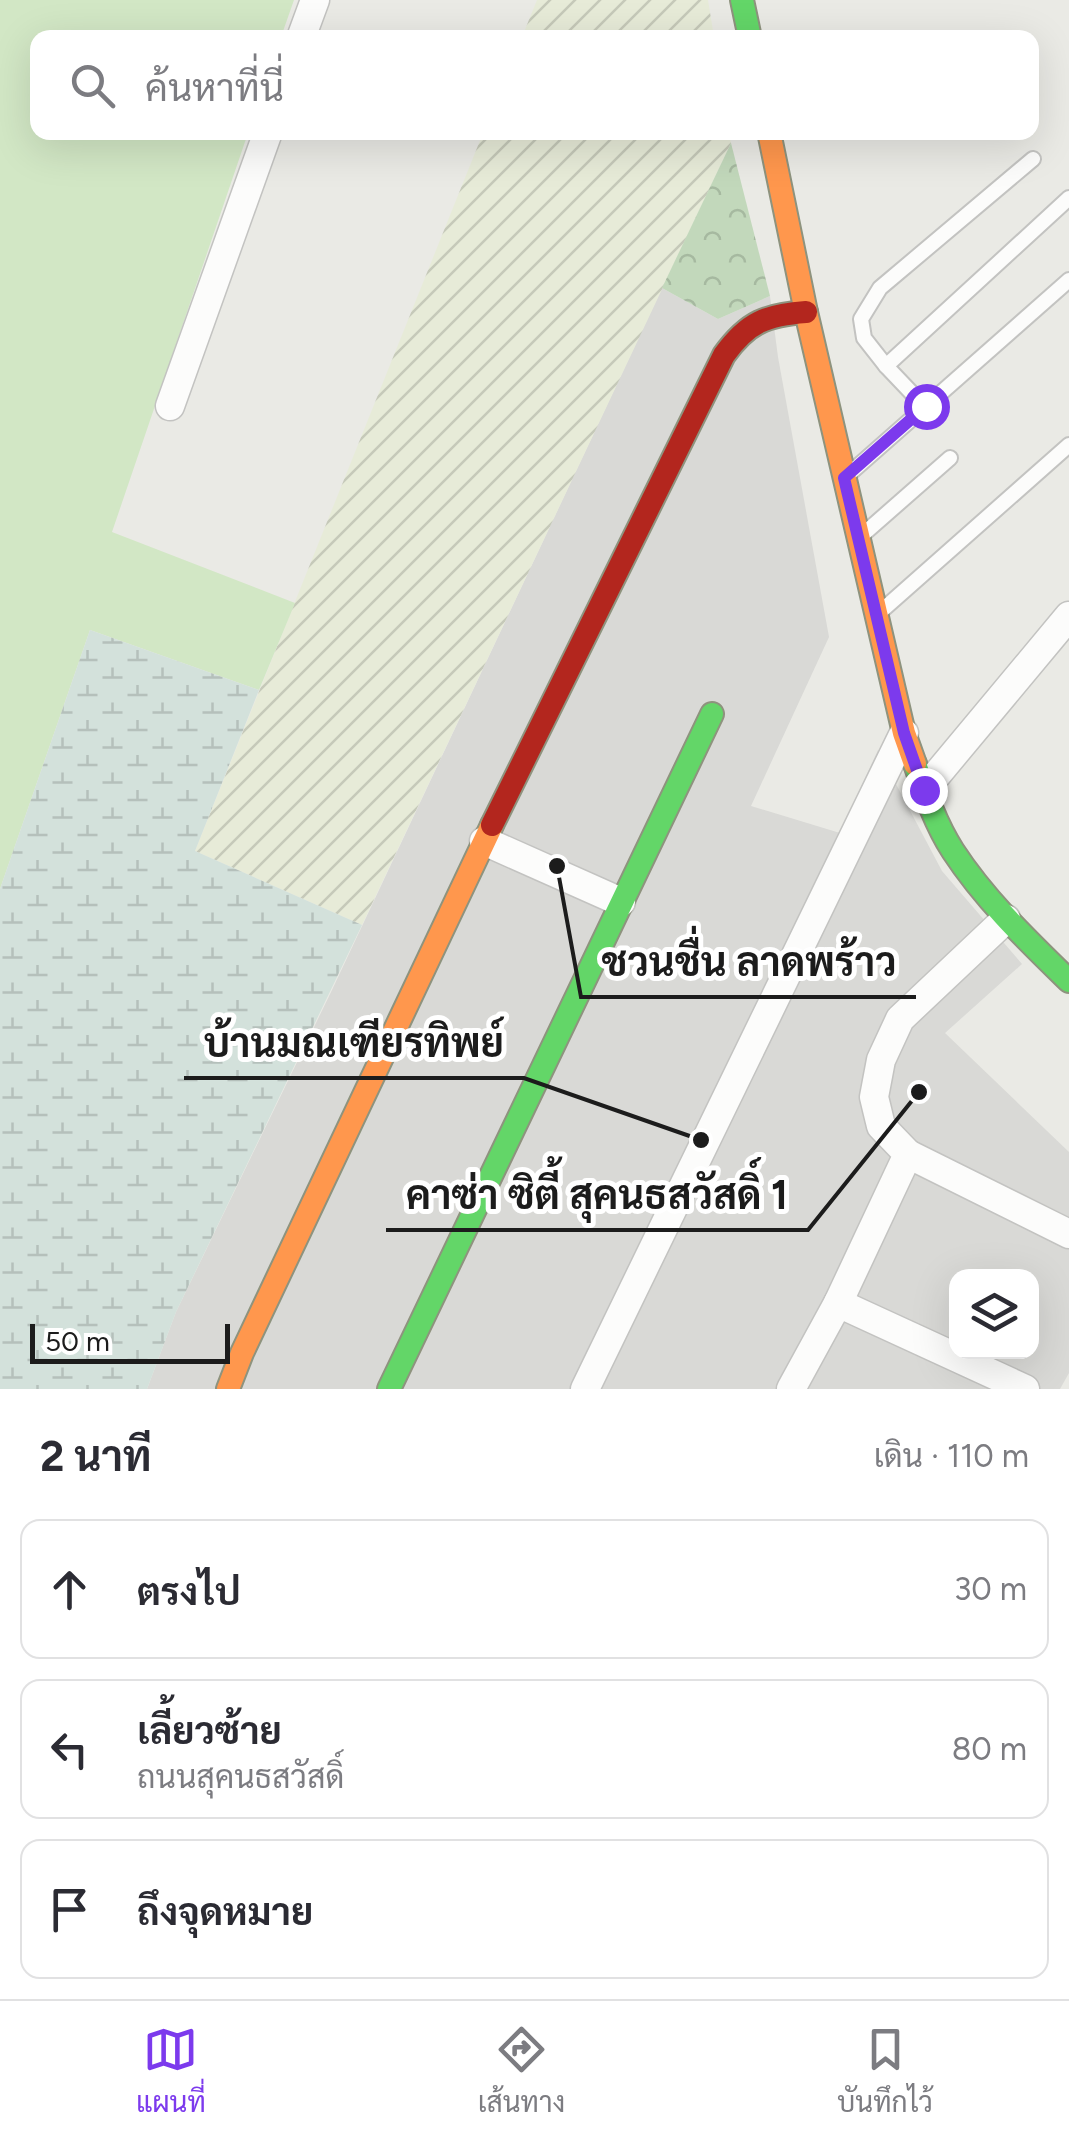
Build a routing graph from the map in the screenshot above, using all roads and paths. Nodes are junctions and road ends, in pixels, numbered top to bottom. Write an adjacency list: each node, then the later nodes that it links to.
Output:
1 (315, 0): 3 (street)
2 (742, 0): 4 (street)
3 (305, 30)
4 (748, 30)
5 (265, 140): 12 (street)
6 (771, 140): 10 (street)
7 (1032, 159): 11 (lane)
8 (1069, 198): 11 (lane)
9 (1069, 280): 13 (lane)
10 (806, 312): 16 (street); 23 (street)
11 (886, 366): 13 (lane)
12 (170, 406)
13 (926, 406): 16 (lane)
14 (1069, 444): 18 (lane)
15 (950, 458): 17 (lane)
16 (844, 478): 17 (street)
17 (859, 538): 18 (street)
18 (877, 615): 21 (street)
19 (1069, 616): 22 (street)
20 (712, 714): 24 (street)
21 (904, 733): 22 (street); 32 (street)
22 (924, 790): 25 (street)
23 (484, 841): 24 (street); 30 (street)
24 (621, 902): 31 (street)
25 (1006, 919): 26 (street); 27 (street)
26 (1063, 966)
27 (908, 1154): 28 (street); 29 (street)
28 (1069, 1234)
29 (838, 1303): 33 (street); 34 (street)
30 (228, 1389)
31 (390, 1389)
32 (585, 1389)
33 (791, 1389)
34 (1025, 1389)

